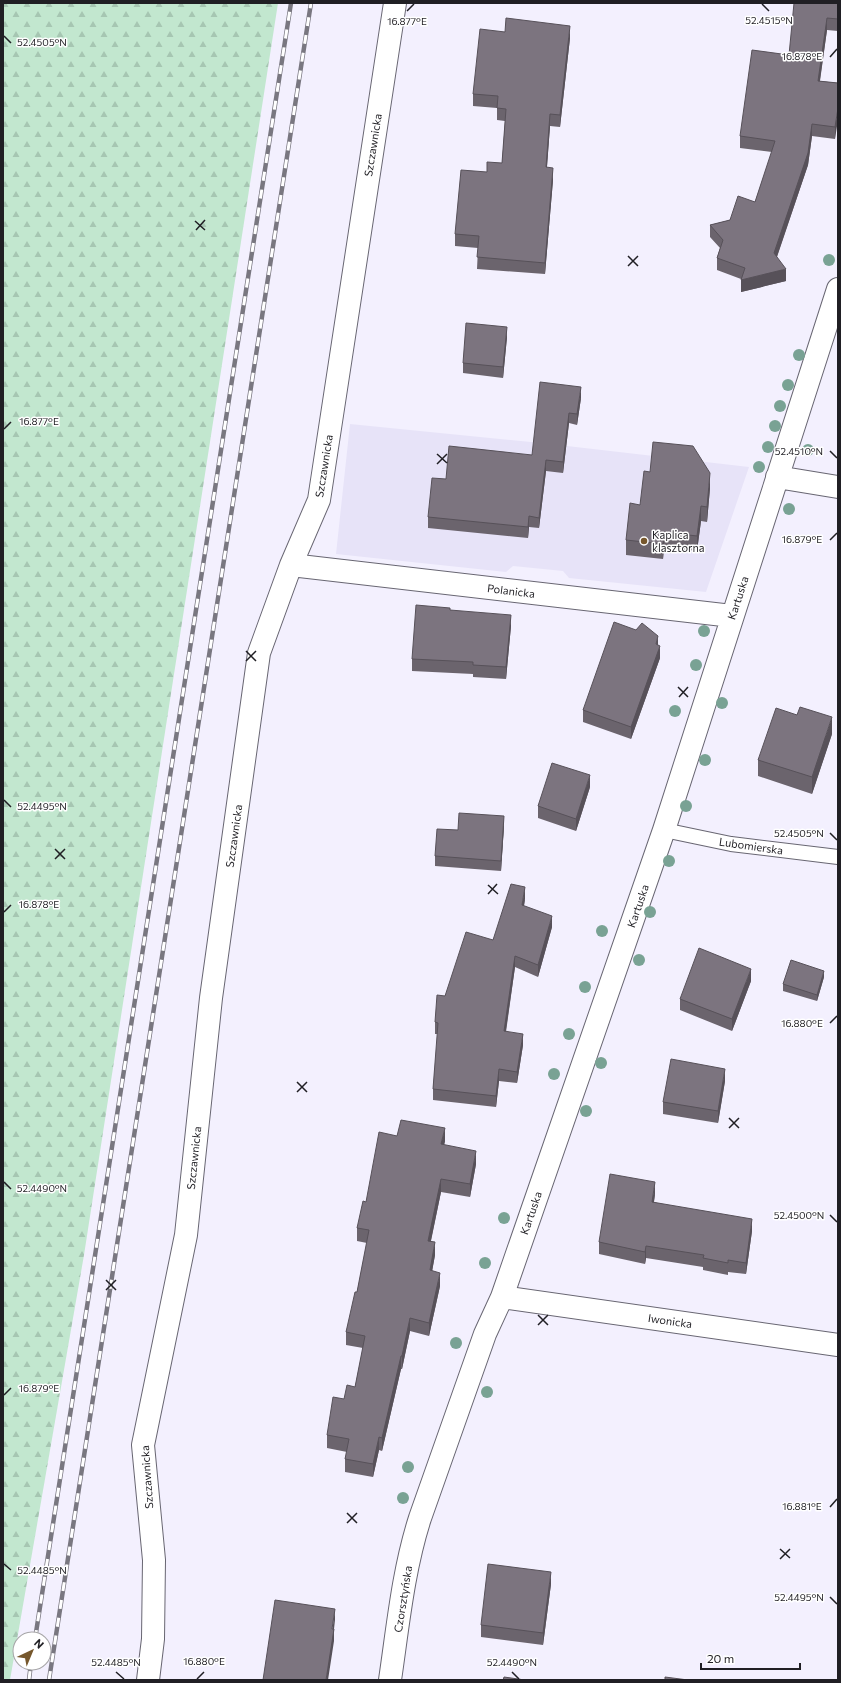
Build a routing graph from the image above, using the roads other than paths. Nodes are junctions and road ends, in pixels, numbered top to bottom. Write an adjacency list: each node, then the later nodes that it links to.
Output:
1 (395, 3): 5 (street, Szczawnicka)
2 (838, 288): 3 (street, Kartuska)
3 (777, 477): 4 (street); 6 (street, Kartuska)
4 (838, 487)
5 (291, 565): 6 (street, Polanicka); 12 (street, Szczawnicka)
6 (732, 616): 7 (street, Kartuska)
7 (664, 830): 8 (lane, Lubomierska); 9 (street, Kartuska)
8 (838, 857)
9 (502, 1297): 10 (street, Iwonicka); 11 (street, Kartuska)
10 (838, 1345)
11 (420, 1518): 13 (street, Czorsztyńska)
12 (148, 1680)
13 (390, 1680)

